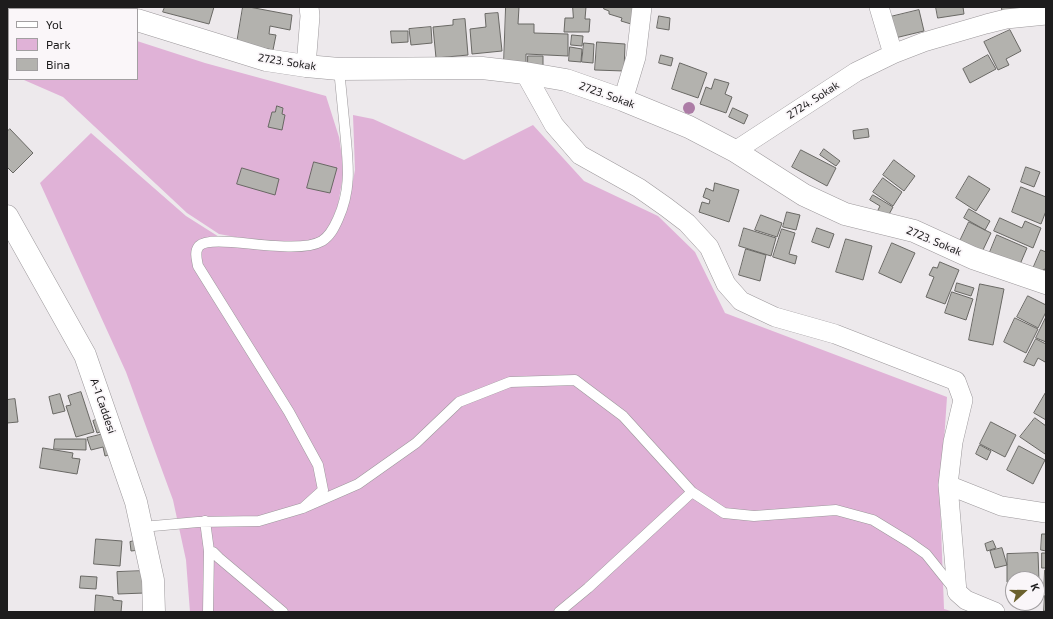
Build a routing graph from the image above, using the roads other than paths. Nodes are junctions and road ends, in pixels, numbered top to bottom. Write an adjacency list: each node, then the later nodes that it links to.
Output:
1 (309, 7): 10 (street)
2 (642, 7): 8 (street)
3 (654, 7): 8 (street)
4 (879, 7): 9 (street)
5 (1046, 15): 6 (street, 2724. Sokak)
6 (986, 16): 9 (street, 2724. Sokak)
7 (138, 20): 10 (street, 2723. Sokak)
8 (637, 46): 13 (street)
9 (893, 54): 14 (street, 2724. Sokak)
10 (306, 66): 11 (street, 2723. Sokak)
11 (339, 70): 12 (street, 2723. Sokak); 19 (lane)
12 (525, 72): 13 (street, 2723. Sokak); 17 (street)
13 (623, 100): 14 (street, 2723. Sokak)
14 (735, 151): 16 (street, 2723. Sokak)
15 (7, 216): 22 (street, A-1 Caddesi)
16 (1046, 283)
17 (948, 485): 20 (street); 24 (street)
18 (692, 492): 19 (lane); 24 (lane); 28 (lane)
19 (303, 508): 21 (lane)
20 (1046, 513)
21 (205, 522): 22 (lane); 23 (lane)
22 (142, 528): 25 (street, A-1 Caddesi)
23 (209, 551): 26 (lane); 27 (lane)
24 (957, 592): 29 (street)
25 (154, 612)
26 (208, 612)
27 (283, 612)
28 (559, 612)
29 (996, 612)

